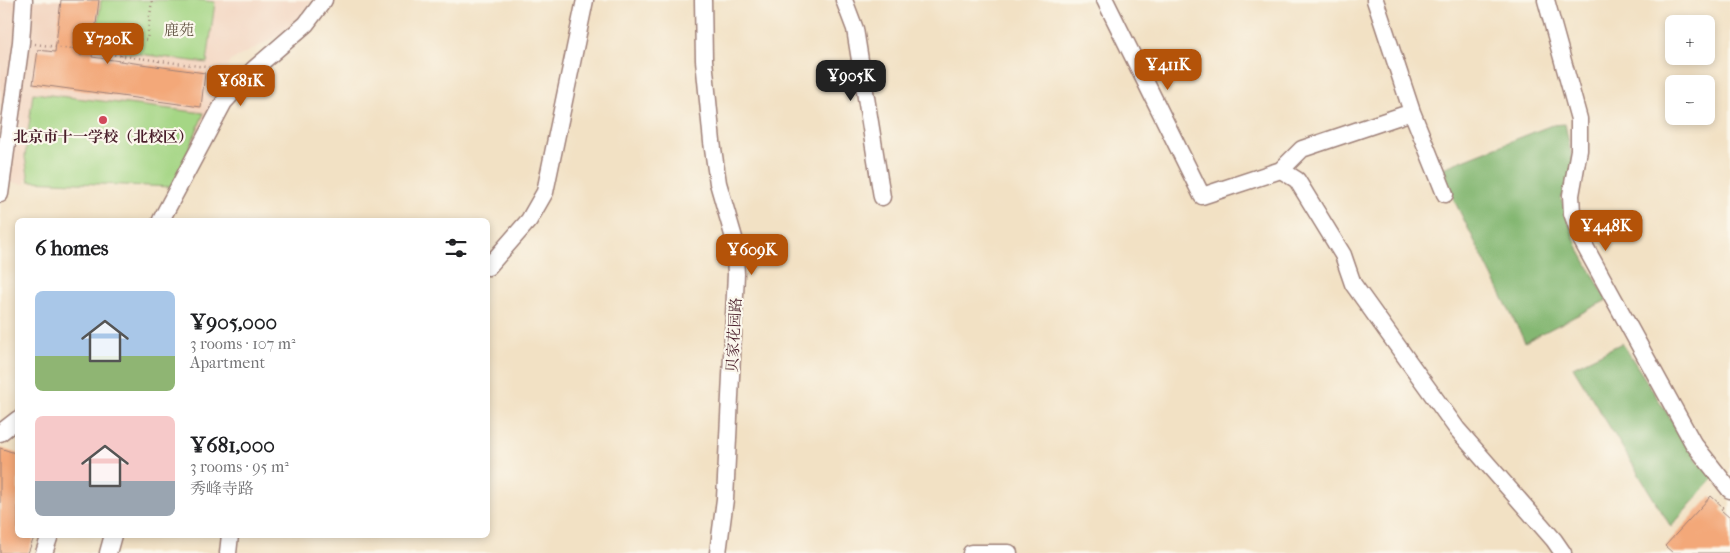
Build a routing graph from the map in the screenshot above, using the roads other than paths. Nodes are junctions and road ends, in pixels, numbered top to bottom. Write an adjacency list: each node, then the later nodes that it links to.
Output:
1 (24, 0): 11 (street)
2 (324, 0): 14 (street)
3 (585, 0): 15 (street)
4 (703, 0): 25 (street, 贝家花园路)
5 (844, 0): 13 (street)
6 (1105, 0): 10 (street)
7 (1375, 0): 9 (street)
8 (1546, 0): 18 (street)
9 (1412, 112): 10 (street); 12 (street)
10 (1281, 170): 28 (street)
11 (0, 194)
12 (1445, 194)
13 (882, 197)
14 (162, 218)
15 (490, 266)
16 (15, 422): 17 (street)
17 (0, 434)
18 (1730, 490)
19 (49, 538): 22 (street)
20 (111, 538): 23 (street)
21 (230, 538): 24 (street)
22 (44, 553)
23 (108, 553)
24 (228, 553)
25 (718, 553)
26 (971, 553): 27 (street)
27 (1009, 553)
28 (1563, 553)

